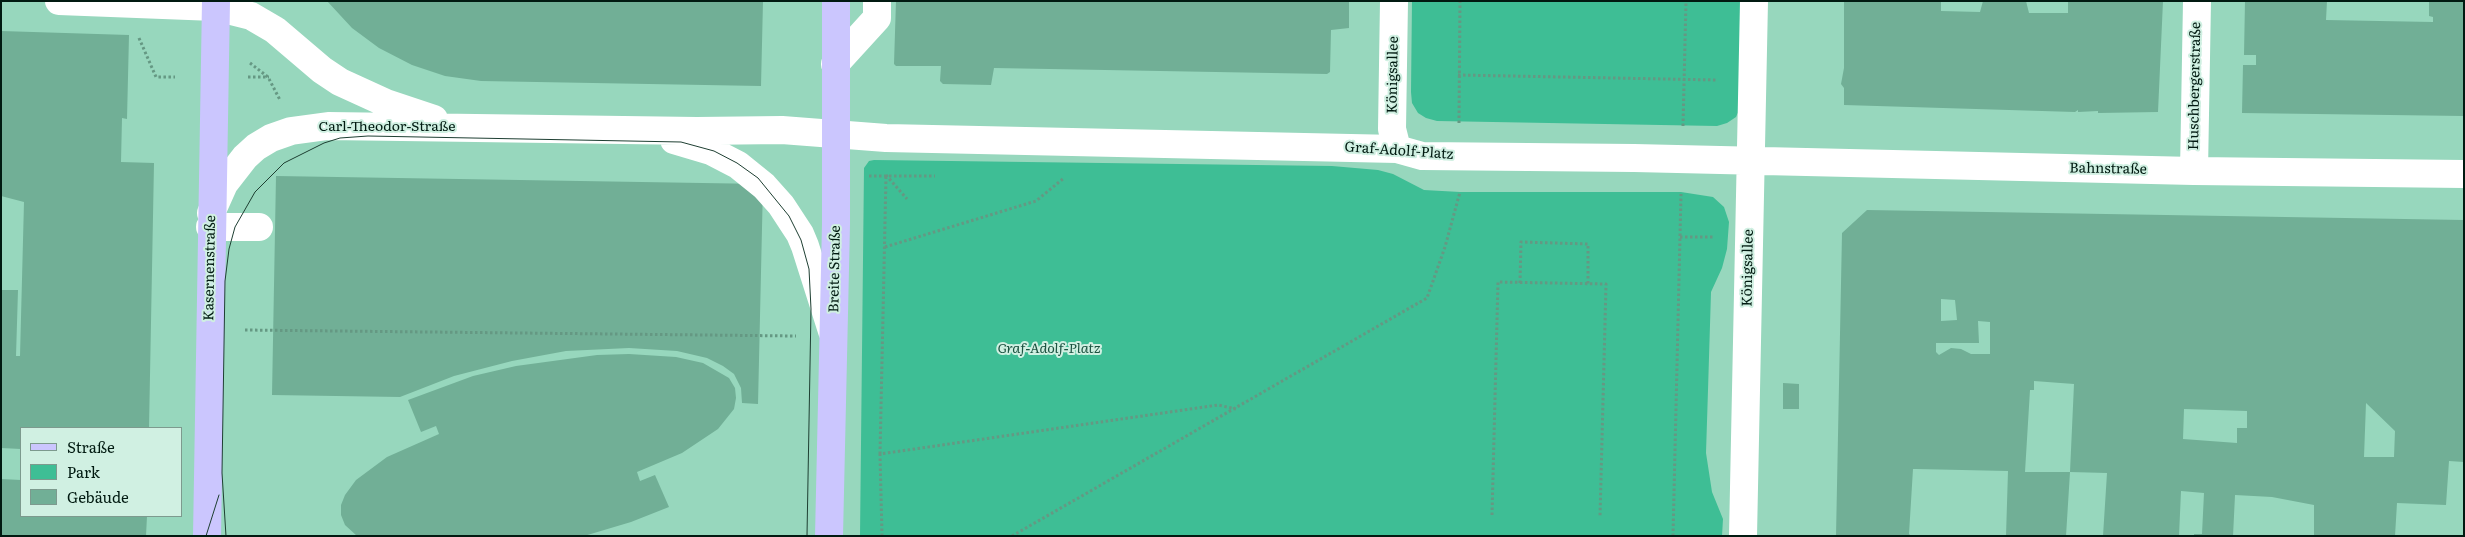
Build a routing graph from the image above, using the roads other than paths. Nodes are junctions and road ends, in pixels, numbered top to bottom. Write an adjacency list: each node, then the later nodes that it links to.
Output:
1 (59, 1): 7 (street, Carl-Theodor-Straße)
2 (836, 1): 8 (main road, Breite Straße)
3 (877, 1): 8 (street)
4 (1394, 1): 12 (street, Königsallee)
5 (1754, 1): 13 (street, Königsallee)
6 (2197, 1): 14 (street, Huschbergerstraße)
7 (216, 4): 9 (street, Carl-Theodor-Straße); 16 (main road, Kasernenstraße)
8 (835, 64): 11 (main road, Breite Straße)
9 (484, 128): 10 (street, Carl-Theodor-Straße); 16 (street, Carl-Theodor-Straße)
10 (634, 130): 11 (street, Carl-Theodor-Straße); 18 (street, Carl-Theodor-Straße)
11 (835, 133): 12 (street, Graf-Adolf-Platz); 18 (main road, Breite Straße)
12 (1397, 149): 13 (street, Graf-Adolf-Platz)
13 (1753, 161): 14 (street, Bahnstraße); 21 (street, Königsallee)
14 (2194, 171): 15 (street, Bahnstraße)
15 (2464, 174)
16 (210, 221): 17 (street); 19 (main road, Kasernenstraße)
17 (259, 227)
18 (833, 336): 20 (main road, Breite Straße)
19 (207, 536)
20 (829, 536)
21 (1743, 536)

